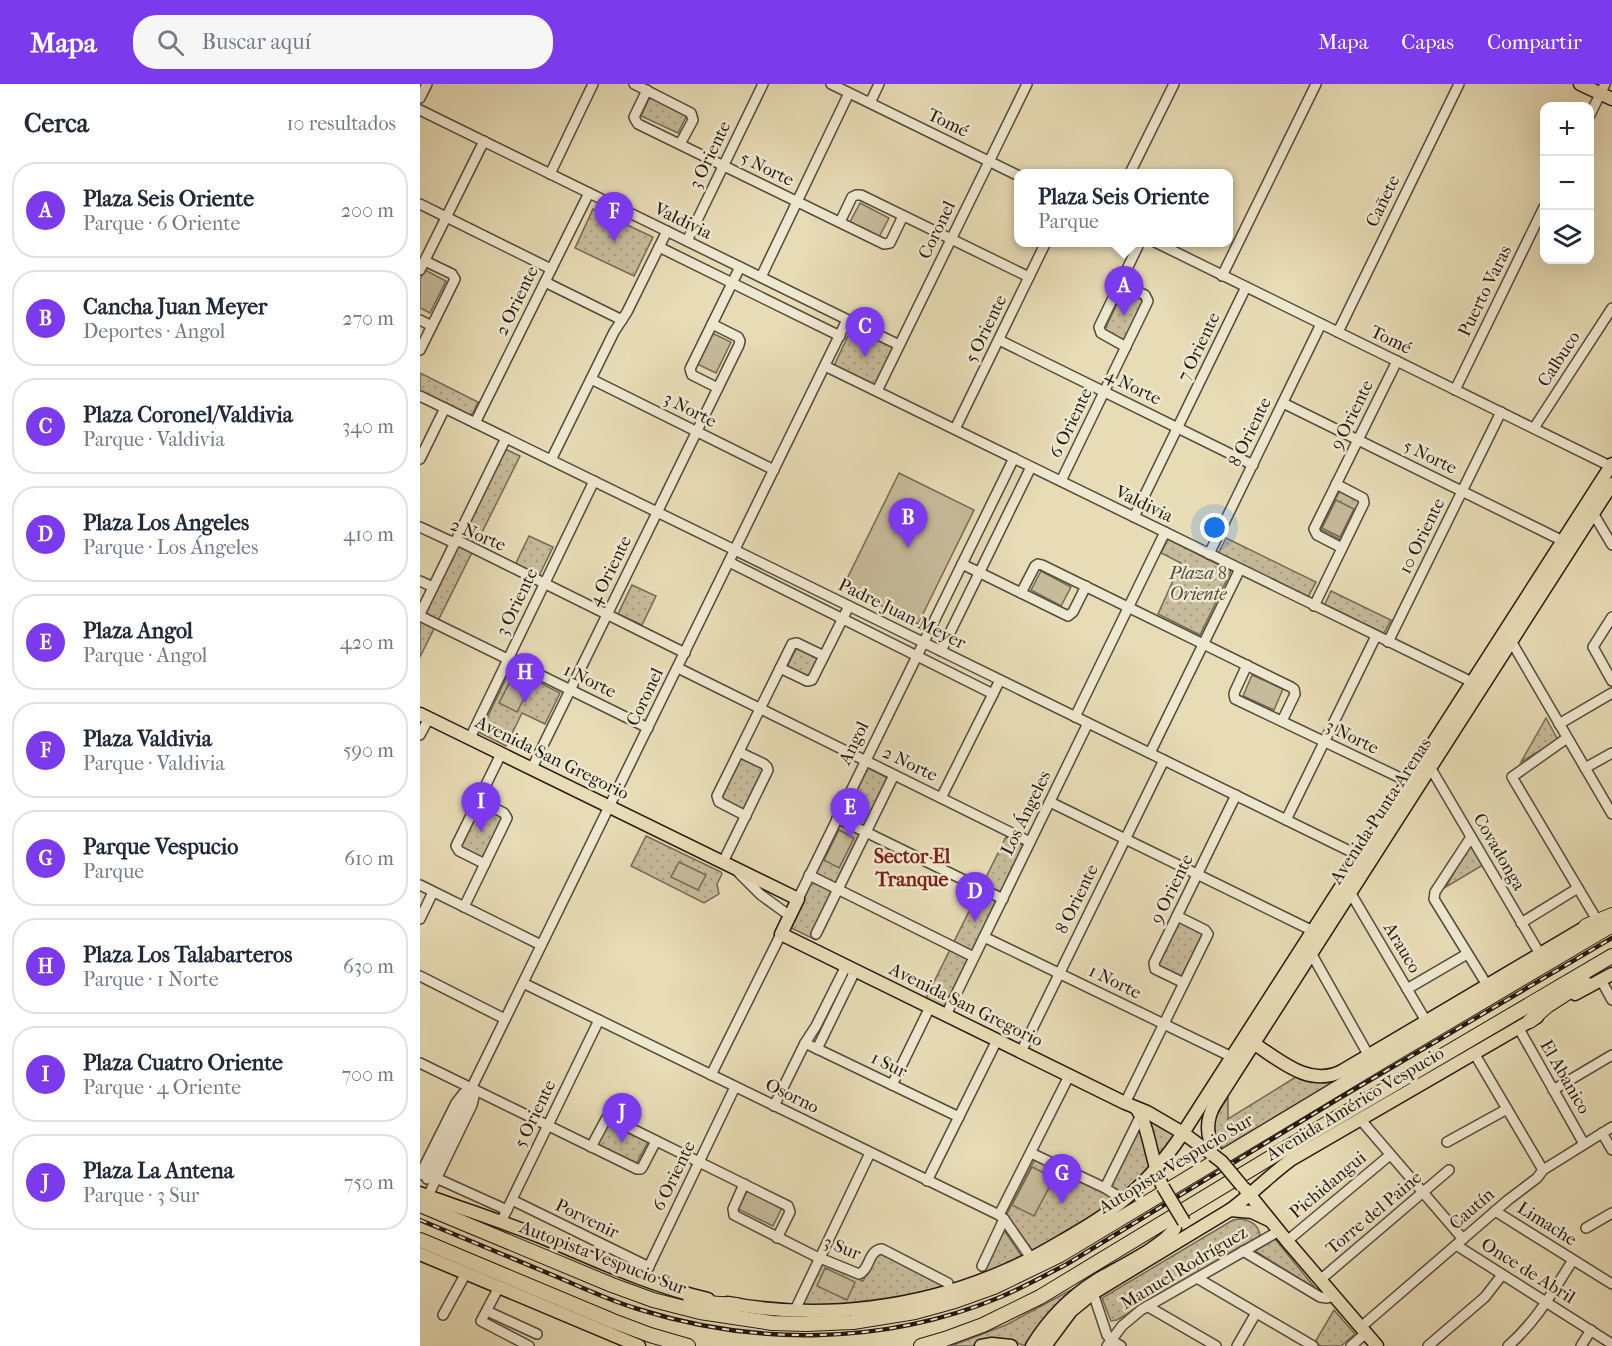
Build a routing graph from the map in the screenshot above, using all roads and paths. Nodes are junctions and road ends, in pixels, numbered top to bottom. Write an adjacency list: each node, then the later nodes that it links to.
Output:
1 (427, 84): 15 (street)
2 (593, 84): 24 (street)
3 (634, 84): 12 (street)
4 (763, 84): 22 (street, 3 Oriente)
5 (831, 84): 14 (street, Tomé)
6 (879, 84): 16 (street)
7 (1027, 84): 21 (street, Coronel)
8 (1174, 84): 23 (street)
9 (1316, 84): 44 (street)
10 (1459, 84): 58 (street, Cañete)
11 (1580, 84): 13 (main road)
12 (647, 90): 20 (street, 5 Norte); 20 (street)
13 (1606, 92): 17 (street)
14 (849, 93): 16 (street, Tomé); 27 (street)
15 (420, 98)
16 (870, 103): 21 (street, Tomé)
17 (1594, 109)
18 (420, 110): 19 (street, Valdivia)
19 (484, 141): 24 (street, Valdivia); 31 (street)
20 (680, 144): 22 (street, 5 Norte)
21 (989, 161): 25 (street, Tomé); 34 (street, Coronel)
22 (724, 166): 27 (street, 5 Norte); 35 (street, 3 Oriente)
23 (1132, 169)
24 (550, 174): 26 (street, Valdivia)
25 (1014, 174)
26 (589, 193): 33 (street, Valdivia); 42 (street, 2 Oriente)
27 (797, 202): 32 (street, 5 Norte); 45 (street)
28 (420, 204): 31 (street)
29 (1544, 210): 68 (street, Puerto Varas)
30 (903, 216): 32 (street); 32 (street, 5 Norte); 34 (street)
31 (446, 217): 40 (street); 42 (street)
32 (840, 222)
33 (667, 231): 35 (street, Valdivia); 36 (street)
34 (951, 239): 46 (street); 61 (street, Coronel)
35 (687, 241): 41 (street, Valdivia)
36 (659, 247): 48 (street, Valdivia); 53 (street)
37 (1044, 247): 46 (street, 5 Oriente)
38 (1138, 247): 49 (street)
39 (1163, 247): 44 (street, Tomé)
40 (425, 261): 43 (street); 57 (street)
41 (740, 267): 45 (street, Valdivia); 48 (street)
42 (551, 269): 47 (street, 2 Oriente)
43 (420, 270)
44 (1222, 276): 50 (street, Tomé)
45 (760, 277): 54 (street, Valdivia)
46 (1029, 277): 60 (street, 5 Oriente)
47 (544, 282): 53 (street); 75 (street, 2 Oriente)
48 (732, 283): 55 (street); 59 (street, Valdivia)
49 (1120, 283): 62 (street); 62 (street, 6 Oriente)
50 (1246, 287): 56 (street, Tomé); 76 (street, 7 Oriente)
51 (1612, 308): 77 (street, Calbuco)
52 (420, 320): 57 (street)
53 (622, 320): 66 (street)
54 (847, 320): 59 (street, Coronel); 61 (street, Valdivia)
55 (712, 324): 67 (street, 4 Oriente); 67 (street)
56 (1321, 324): 58 (street, Tomé); 72 (street, 8 Oriente)
57 (432, 326): 63 (street)
58 (1338, 332): 64 (street, Tomé)
59 (840, 336): 65 (street, Coronel)
60 (999, 340): 70 (street, 4 Norte); 78 (street, 5 Oriente)
61 (899, 345): 69 (street, Coronel)
62 (1126, 347): 70 (street, 6 Oriente)
63 (420, 350)
64 (1397, 361): 68 (street, Tomé); 81 (street, 9 Oriente)
65 (825, 366): 69 (street, Valdivia); 88 (street, Coronel)
66 (591, 379): 79 (street, 3 Norte); 84 (street)
67 (718, 388): 79 (street, 4 Oriente)
68 (1455, 390): 74 (street, Tomé)
69 (877, 391): 78 (street, Valdivia)
70 (1104, 392): 76 (street, 4 Norte); 90 (street, 6 Oriente)
71 (420, 396): 73 (street, Padre Juan Meyer)
72 (1283, 403): 81 (street, 5 Norte); 85 (street, 8 Oriente)
73 (445, 408): 75 (street, Padre Juan Meyer); 83 (street)
74 (1501, 412): 77 (street, Tomé); 93 (street, 10 Oriente)
75 (475, 423): 80 (street, Padre Juan Meyer)
76 (1178, 428): 85 (street, 4 Norte); 96 (street, 7 Oriente)
77 (1534, 428): 86 (street, Tomé)
78 (955, 429): 82 (street, Valdivia)
79 (697, 432): 88 (street, 3 Norte); 94 (street, 4 Oriente)
80 (506, 438): 84 (street, Padre Juan Meyer); 100 (street)
81 (1358, 440): 91 (street, 9 Oriente); 93 (street, 5 Norte)
82 (1014, 458): 87 (street, Valdivia); 106 (street, Angol)
83 (420, 459)
84 (551, 460): 89 (street, Padre Juan Meyer)
85 (1253, 465): 104 (street, 8 Oriente)
86 (1612, 466): 99 (main road, Avenida Punta Arenas)
87 (1031, 467): 90 (street, Valdivia); 108 (street)
88 (774, 470): 103 (street, Coronel)
89 (594, 481): 94 (street, Padre Juan Meyer); 110 (street, 3 Oriente)
90 (1061, 481): 96 (street, Valdivia)
91 (1336, 484): 102 (street, 9 Oriente); 102 (street)
92 (1612, 484): 95 (main road, Avenida Punta Arenas)
93 (1462, 491): 99 (street, 5 Norte); 123 (street, 10 Oriente)
94 (657, 512): 103 (street, Padre Juan Meyer); 117 (street, 4 Oriente)
95 (1593, 513): 101 (street); 122 (main road, Avenida Punta Arenas)
96 (1134, 517): 98 (street, Valdivia)
97 (420, 527): 100 (street, 2 Norte)
98 (1165, 532): 104 (street, Valdivia); 116 (street)
99 (1563, 541): 136 (main road, Avenida Punta Arenas)
100 (455, 542): 110 (street, 2 Norte); 112 (street)
101 (1612, 545)
102 (1342, 548): 115 (street)
103 (735, 550): 105 (street, Coronel); 114 (street, Padre Juan Meyer)
104 (1209, 554): 107 (street, Valdivia)
105 (729, 562): 120 (street, Padre Juan Meyer); 127 (street, Coronel)
106 (962, 564): 108 (street); 124 (street, Angol)
107 (1240, 570): 115 (street, Valdivia); 125 (street)
108 (980, 573): 113 (street); 126 (street)
109 (420, 581): 112 (street)
110 (545, 583): 117 (street, 2 Norte); 130 (street, 3 Oriente)
111 (1086, 586): 113 (street); 113 (street); 116 (street)
112 (433, 587): 118 (street)
113 (1021, 593)
114 (849, 606): 120 (street); 124 (street, Padre Juan Meyer)
115 (1314, 606): 121 (street, Valdivia)
116 (1128, 607): 125 (street); 142 (street)
117 (607, 614): 127 (street, 2 Norte); 137 (street, 4 Oriente)
118 (420, 615): 130 (street, 1 Norte)
119 (1612, 616): 135 (street)
120 (842, 619): 128 (street); 129 (street, Padre Juan Meyer)
121 (1376, 636): 123 (street, Valdivia); 150 (street)
122 (1511, 641): 136 (main road, Avenida Punta Arenas); 145 (street)
123 (1388, 642): 136 (street, Valdivia)
124 (923, 643): 126 (street, Padre Juan Meyer); 129 (street, Angol)
125 (1204, 644): 131 (street); 152 (street)
126 (941, 651): 134 (street, Padre Juan Meyer)
127 (685, 652): 132 (street, Coronel)
128 (824, 656): 133 (street); 133 (street)
129 (917, 657): 139 (street, Padre Juan Meyer); 155 (street, Angol)
130 (508, 659): 137 (street, 1 Norte); 148 (street, 3 Oriente)
131 (1247, 665): 143 (street); 143 (street, 3 Norte)
132 (678, 668): 140 (street, 2 Norte); 146 (street, Coronel)
133 (780, 668): 140 (street)
134 (1000, 680): 139 (street); 142 (street, Padre Juan Meyer)
135 (1612, 681)
136 (1477, 685): 157 (main road, Avenida Punta Arenas); 161 (main road, Avenida Punta Arenas)
137 (570, 690): 146 (street, 1 Norte); 158 (street, 4 Oriente)
138 (1612, 693): 145 (street)
139 (993, 694): 163 (street)
140 (760, 708): 151 (street); 155 (street, 2 Norte)
141 (424, 716): 147 (street); 148 (main road, Avenida San Gregorio)
142 (1075, 717): 144 (street, Padre Juan Meyer)
143 (1282, 721): 150 (street, 3 Norte)
144 (1088, 723): 152 (street, Padre Juan Meyer); 165 (street, Los Ángeles)
145 (1559, 724): 149 (street)
146 (648, 728): 166 (street, Coronel)
147 (420, 735)
148 (470, 738): 154 (main road, Avenida San Gregorio)
149 (1567, 738): 159 (street); 181 (street)
150 (1324, 741): 161 (street, 3 Norte); 170 (street)
151 (739, 752): 168 (street); 168 (street)
152 (1150, 753): 156 (street, Padre Juan Meyer)
153 (1612, 753): 159 (street)
154 (501, 754): 158 (main road, Avenida San Gregorio); 164 (street)
155 (866, 760): 160 (street, 2 Norte); 169 (street, Angol)
156 (1164, 760): 162 (street, Padre Juan Meyer); 173 (street, 8 Oriente)
157 (1430, 767): 172 (street, Covadonga); 175 (main road, Avenida Punta Arenas)
158 (532, 768): 166 (main road, Avenida San Gregorio)
159 (1585, 768): 167 (street)
160 (894, 775): 163 (street, 2 Norte); 171 (street)
161 (1408, 782): 175 (main road, Avenida Punta Arenas)
162 (1236, 795): 170 (street, Padre Juan Meyer); 179 (street, 9 Oriente)
163 (941, 798): 174 (street, 2 Norte)
164 (478, 800): 176 (street); 176 (street)
165 (1050, 802): 173 (street); 174 (street, Los Ángeles)
166 (609, 806): 177 (main road, Avenida San Gregorio); 200 (street, Coronel)
167 (1612, 814)
168 (746, 816): 177 (street)
169 (837, 818): 171 (street); 178 (street, Angol)
170 (1286, 820): 175 (street, Padre Juan Meyer)
171 (866, 832): 183 (street); 187 (street)
172 (1471, 837): 193 (street, Covadonga); 202 (street)
173 (1125, 839): 179 (street); 208 (street, 8 Oriente)
174 (1030, 842): 187 (street, Los Ángeles)
175 (1366, 858): 185 (main road, Avenida Punta Arenas); 196 (main road, Avenida Punta Arenas)
176 (485, 864): 188 (street)
177 (728, 864): 182 (main road, Avenida San Gregorio)
178 (809, 875): 183 (street); 186 (street, Angol)
179 (1198, 875): 191 (street, 9 Oriente); 196 (street)
180 (420, 885): 184 (street)
181 (1578, 888): 193 (street); 194 (street)
182 (764, 889): 186 (main road, Avenida San Gregorio); 190 (street, Avenida San Gregorio)
183 (838, 889): 198 (street); 205 (street)
184 (433, 892): 188 (street); 192 (street)
185 (1350, 892): 201 (main road, Avenida Punta Arenas); 214 (street, Arauco)
186 (798, 899): 190 (main road, Angol)
187 (1003, 899): 199 (street, Los Ángeles)
188 (464, 907): 200 (street)
189 (1612, 913): 194 (highway)
190 (790, 916): 197 (main road, Angol)
191 (1178, 916): 212 (street); 212 (street, 9 Oriente)
192 (420, 919)
193 (1521, 922): 203 (street, Covadonga)
194 (1592, 923): 203 (main road, Avenida Américo Vespucio)
195 (1612, 925): 300 (highway, Autopista Vespucio Sur)
196 (1313, 932): 226 (main road, Avenida Punta Arenas)
197 (781, 934): 207 (main road, Avenida San Gregorio); 234 (street, Angol)
198 (816, 934)
199 (984, 937): 205 (street, Los Ángeles); 208 (street, 1 Norte)
200 (541, 945): 211 (street, Coronel)
201 (1311, 953): 225 (main road, Avenida Punta Arenas); 231 (street)
202 (1467, 954): 213 (street); 214 (street)
203 (1540, 954): 213 (main road, Avenida Américo Vespucio)
204 (1612, 956): 317 (highway)
205 (974, 957): 217 (street, Los Ángeles)
206 (1612, 962): 222 (highway)
207 (850, 968): 216 (main road, Avenida San Gregorio); 224 (street); 227 (street)
208 (1059, 973): 221 (street, 1 Norte); 228 (street, 8 Oriente)
209 (420, 976): 218 (street)
210 (1606, 977): 215 (street); 222 (main road, Avenida Américo Vespucio)
211 (523, 983): 218 (street, Coronel); 219 (street, Osorno)
212 (1184, 983): 221 (street)
213 (1486, 985): 220 (main road, Avenida Américo Vespucio)
214 (1407, 988): 220 (street, Arauco)
215 (1612, 1000)
216 (930, 1007): 217 (main road, Avenida San Gregorio); 236 (street)
217 (946, 1015): 223 (main road, Avenida San Gregorio)
218 (505, 1019): 238 (street, Coronel)
219 (599, 1020): 234 (street, Osorno); 245 (street, 5 Oriente)
220 (1426, 1021): 231 (main road, Avenida Américo Vespucio)
221 (1164, 1024): 232 (street, 1 Norte); 241 (street)
222 (1524, 1024): 229 (main road, Avenida Américo Vespucio); 239 (street, El Abanico)
223 (997, 1040): 228 (main road, Avenida San Gregorio); 243 (street)
224 (805, 1043): 227 (street, 1 Sur); 240 (street)
225 (1253, 1043): 226 (main road); 231 (main road, Avenida Américo Vespucio); 257 (main road, Avenida Punta Arenas)
226 (1240, 1045): 232 (main road, Avenida Punta Arenas)
227 (817, 1049): 236 (street, 1 Sur)
228 (1021, 1052): 235 (main road, Avenida San Gregorio)
229 (1474, 1053): 242 (street); 244 (main road, Avenida Américo Vespucio)
230 (1612, 1055): 239 (street)
231 (1369, 1056)
232 (1232, 1057): 247 (main road, Avenida Punta Arenas)
233 (420, 1063): 238 (street)
234 (711, 1075): 237 (street, Osorno)
235 (1069, 1076): 241 (main road, Avenida San Gregorio); 255 (street)
236 (892, 1085): 243 (street, 1 Sur)
237 (735, 1087): 240 (street, Osorno); 258 (street, 6 Oriente)
238 (471, 1088): 245 (street); 262 (street, Coronel); 262 (street, Coronel)
239 (1553, 1090): 251 (street, El Abanico)
240 (774, 1106): 254 (street, Osorno)
241 (1134, 1109): 247 (main road, Avenida San Gregorio); 259 (main road); 265 (street)
242 (1507, 1109): 250 (street); 261 (street)
243 (959, 1117): 263 (street)
244 (1360, 1119): 256 (street, Once de Abril); 266 (main road, Avenida Américo Vespucio)
245 (548, 1126): 252 (street); 269 (street, 5 Oriente)
246 (1612, 1127): 248 (street, Cautín)
247 (1183, 1133): 257 (main road, Avenida San Gregorio); 259 (main road)
248 (1602, 1133): 251 (street, Cautín); 253 (street)
249 (656, 1141): 252 (street); 252 (street); 258 (street)
250 (1447, 1142)
251 (1584, 1144): 261 (street, Cautín)
252 (591, 1147)
253 (1612, 1150)
254 (870, 1153): 263 (street, Osorno); 285 (street)
255 (1031, 1153): 265 (street); 275 (street)
256 (1390, 1155): 267 (street, Once de Abril); 279 (street, Pichidangui)
257 (1217, 1157): 266 (main road, bridge)
258 (699, 1162): 264 (street); 289 (street, 6 Oriente)
259 (1155, 1168): 270 (main road); 276 (main road, bridge)
260 (1449, 1170): 267 (street, Torre del Paine)
261 (1543, 1170): 272 (street, Cautín)
262 (428, 1178): 268 (street, Coronel); 274 (street)
263 (927, 1181): 275 (street, Osorno)
264 (744, 1184): 280 (street, 3 Sur); 280 (street)
265 (1105, 1188): 270 (street)
266 (1246, 1190): 271 (main road, Avenida Américo Vespucio); 279 (main road)
267 (1423, 1193): 282 (street, Once de Abril); 294 (street, Torre del Paine)
268 (423, 1198): 274 (main road); 300 (highway, Autopista Vespucio Sur)
269 (512, 1200): 274 (street, 5 Oriente); 289 (street, Porvenir)
270 (1124, 1200): 286 (main road)
271 (1230, 1210): 278 (main road, Avenida Américo Vespucio); 279 (main road)
272 (1495, 1211): 282 (street, Cautín); 287 (street, Limache)
273 (1612, 1213): 277 (street)
274 (504, 1216): 293 (main road)
275 (1002, 1217): 286 (street); 288 (street)
276 (1180, 1225): 278 (main road); 320 (main road)
277 (1586, 1228)
278 (1199, 1229): 298 (main road, Avenida Américo Vespucio)
279 (1279, 1231): 283 (street, Manuel Rodríguez); 294 (main road)
280 (777, 1238): 285 (street, 3 Sur)
281 (420, 1240): 316 (highway)
282 (1460, 1242): 291 (street, Once de Abril); 308 (street, Cautín)
283 (1243, 1251): 292 (street, Manuel Rodríguez); 299 (street)
284 (420, 1254): 290 (main road)
285 (820, 1258): 295 (street, 3 Sur); 305 (street)
286 (1031, 1258): 305 (main road)
287 (1573, 1260): 296 (street, Limache); 301 (street)
288 (982, 1266)
289 (649, 1267): 293 (street, 6 Oriente)
290 (466, 1273): 297 (main road); 307 (street)
291 (1502, 1275): 301 (street, Once de Abril); 327 (street)
292 (1197, 1278): 303 (street, Manuel Rodríguez); 306 (street)
293 (643, 1279): 302 (main road)
294 (1320, 1280): 299 (main road)
295 (948, 1283)
296 (1612, 1284)
297 (499, 1287): 304 (street); 315 (main road)
298 (1093, 1293): 311 (street, Manuel Rodríguez); 321 (main road)
299 (1334, 1296): 308 (main road)
300 (654, 1300): 302 (highway)
301 (1546, 1302): 309 (street, Once de Abril); 328 (street)
302 (736, 1305): 305 (main road)
303 (1147, 1306): 311 (street, Manuel Rodríguez); 313 (street)
304 (487, 1311): 310 (street); 314 (street)
305 (794, 1312)
306 (1256, 1313): 323 (street); 324 (street)
307 (443, 1315)
308 (1364, 1330): 325 (street, Cautín); 326 (main road)
309 (1591, 1330): 312 (street, Once de Abril); 329 (street)
310 (537, 1334)
311 (1109, 1343): 322 (street)
312 (1612, 1344)
313 (1212, 1345)
314 (529, 1346)
315 (638, 1346)
316 (688, 1346)
317 (921, 1346)
318 (981, 1346): 319 (main road)
319 (1011, 1346)
320 (1032, 1346)
321 (1045, 1346)
322 (1121, 1346)
323 (1237, 1346)
324 (1313, 1346)
325 (1351, 1346)
326 (1377, 1346)
327 (1428, 1346)
328 (1508, 1346)
329 (1581, 1346)

